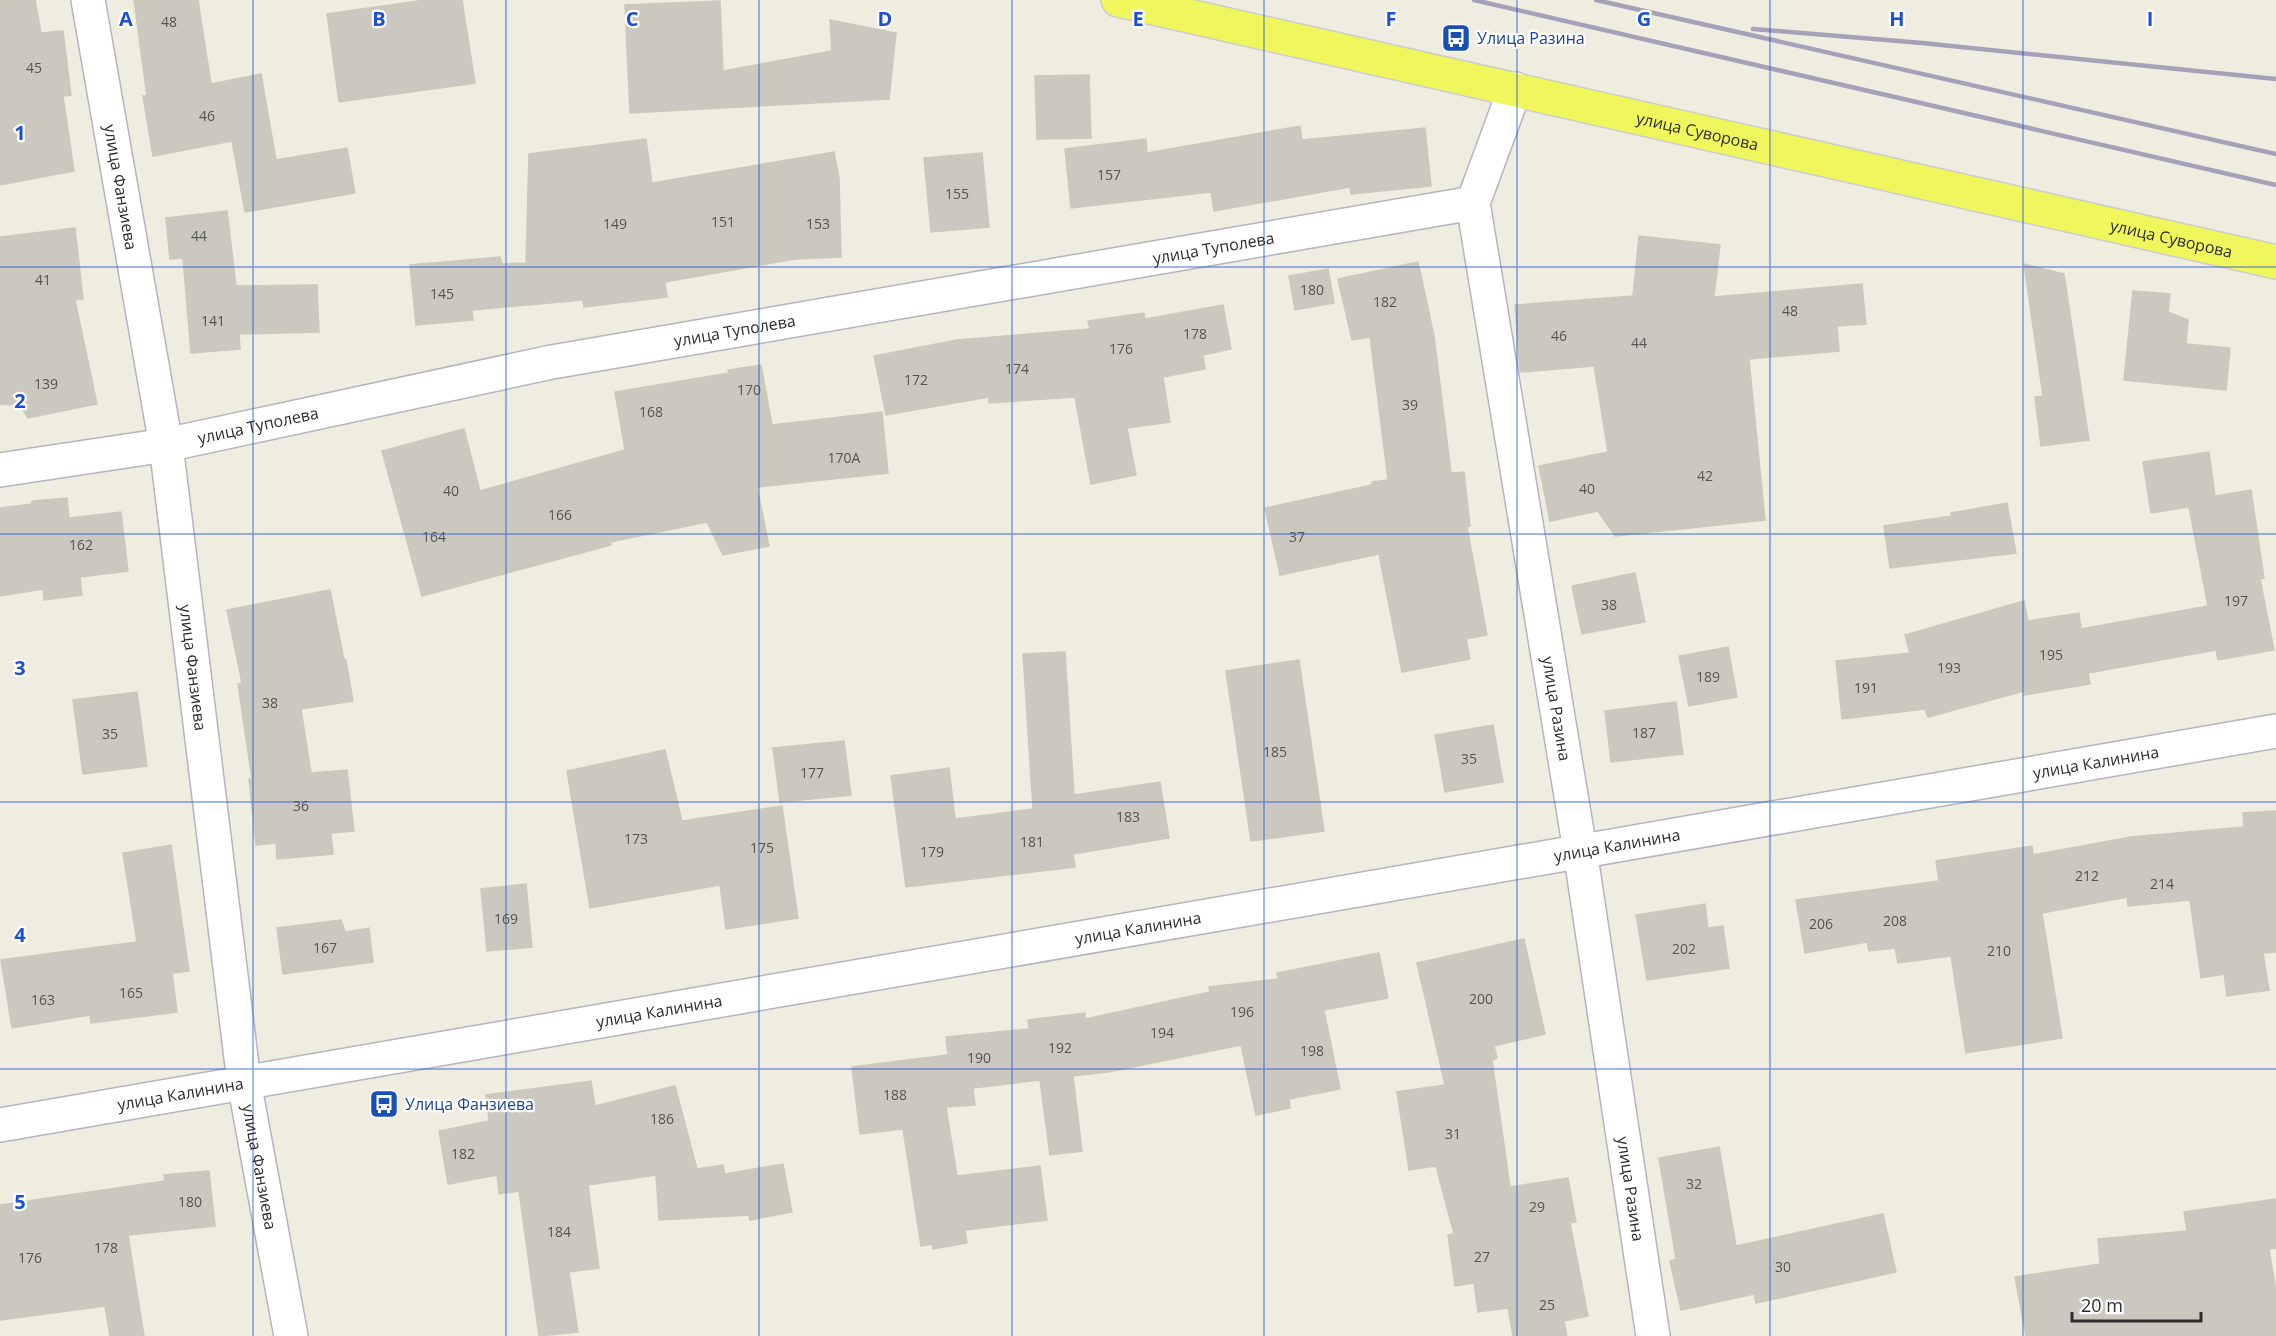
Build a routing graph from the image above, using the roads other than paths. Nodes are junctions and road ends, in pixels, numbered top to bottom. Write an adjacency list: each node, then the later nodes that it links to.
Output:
1 (88, 0): 6 (street, улица Фанзиева)
2 (1118, 0): 3 (main road, улица Суворова)
3 (1515, 89): 4 (street, улица Разина); 5 (main road, улица Суворова)
4 (1473, 203): 6 (street, улица Туполева); 9 (street, улица Разина)
5 (2276, 262)
6 (166, 445): 7 (street, улица Туполева); 10 (street, улица Фанзиева)
7 (0, 470)
8 (2276, 731): 9 (street, улица Калинина)
9 (1580, 850): 10 (street, улица Калинина); 13 (street, улица Разина)
10 (244, 1082): 11 (street, улица Калинина); 12 (street, улица Фанзиева)
11 (0, 1125)
12 (291, 1336)
13 (1653, 1336)

